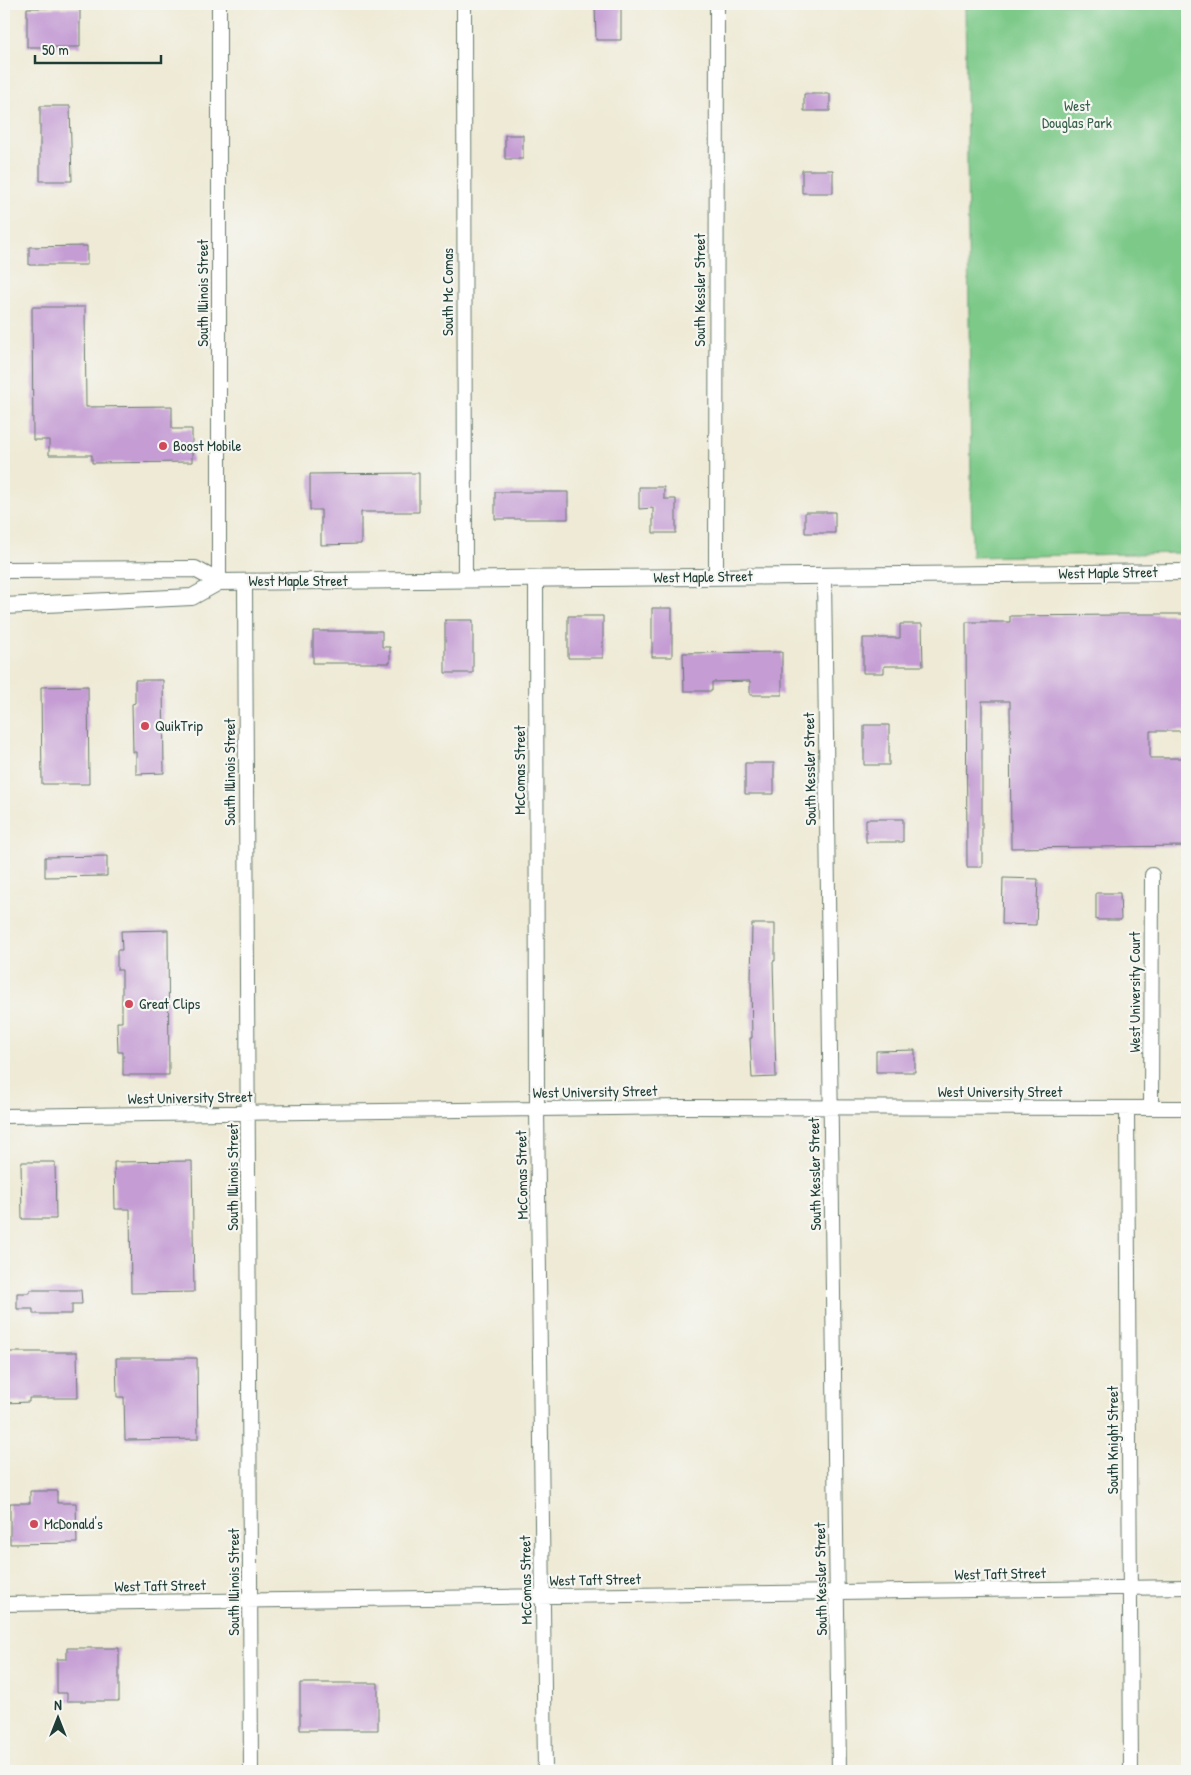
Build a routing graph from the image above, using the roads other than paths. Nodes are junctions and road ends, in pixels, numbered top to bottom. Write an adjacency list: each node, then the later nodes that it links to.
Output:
1 (220, 4): 10 (street, South Illinois Street)
2 (464, 4): 9 (street, South Mc Comas)
3 (717, 4): 7 (street, South Kessler Street)
4 (4, 570): 10 (street, West Maple Street)
5 (1187, 572): 6 (street, West Maple Street)
6 (824, 576): 7 (street, West Maple Street); 14 (street, South Kessler Street)
7 (716, 577): 8 (street, West Maple Street)
8 (536, 579): 9 (street, West Maple Street); 17 (street, McComas Street)
9 (465, 580): 11 (street, West Maple Street)
10 (219, 582): 11 (street, West Maple Street); 12 (street, West Maple Street)
11 (245, 582): 19 (street, South Illinois Street)
12 (4, 606)
13 (1152, 875): 15 (street, West University Court)
14 (830, 1108): 17 (street, West University Street); 18 (street, West University Street); 23 (street, South Kessler Street)
15 (1151, 1108): 16 (street, West University Street); 18 (street, West University Street)
16 (1187, 1108)
17 (537, 1109): 19 (street, West University Street); 24 (street, McComas Street)
18 (1127, 1109): 22 (street, South Knight Street)
19 (249, 1113): 20 (street, West University Street); 25 (street, South Illinois Street)
20 (4, 1116)
21 (1187, 1587): 22 (street, West Taft Street)
22 (1130, 1588): 23 (street, West Taft Street); 30 (street, South Knight Street)
23 (837, 1592): 24 (street, West Taft Street); 29 (street, South Kessler Street)
24 (543, 1597): 25 (street, West Taft Street); 28 (street, McComas Street)
25 (251, 1601): 26 (street, West Taft Street); 27 (street, South Illinois Street)
26 (4, 1604)
27 (251, 1771)
28 (545, 1771)
29 (839, 1771)
30 (1131, 1771)

